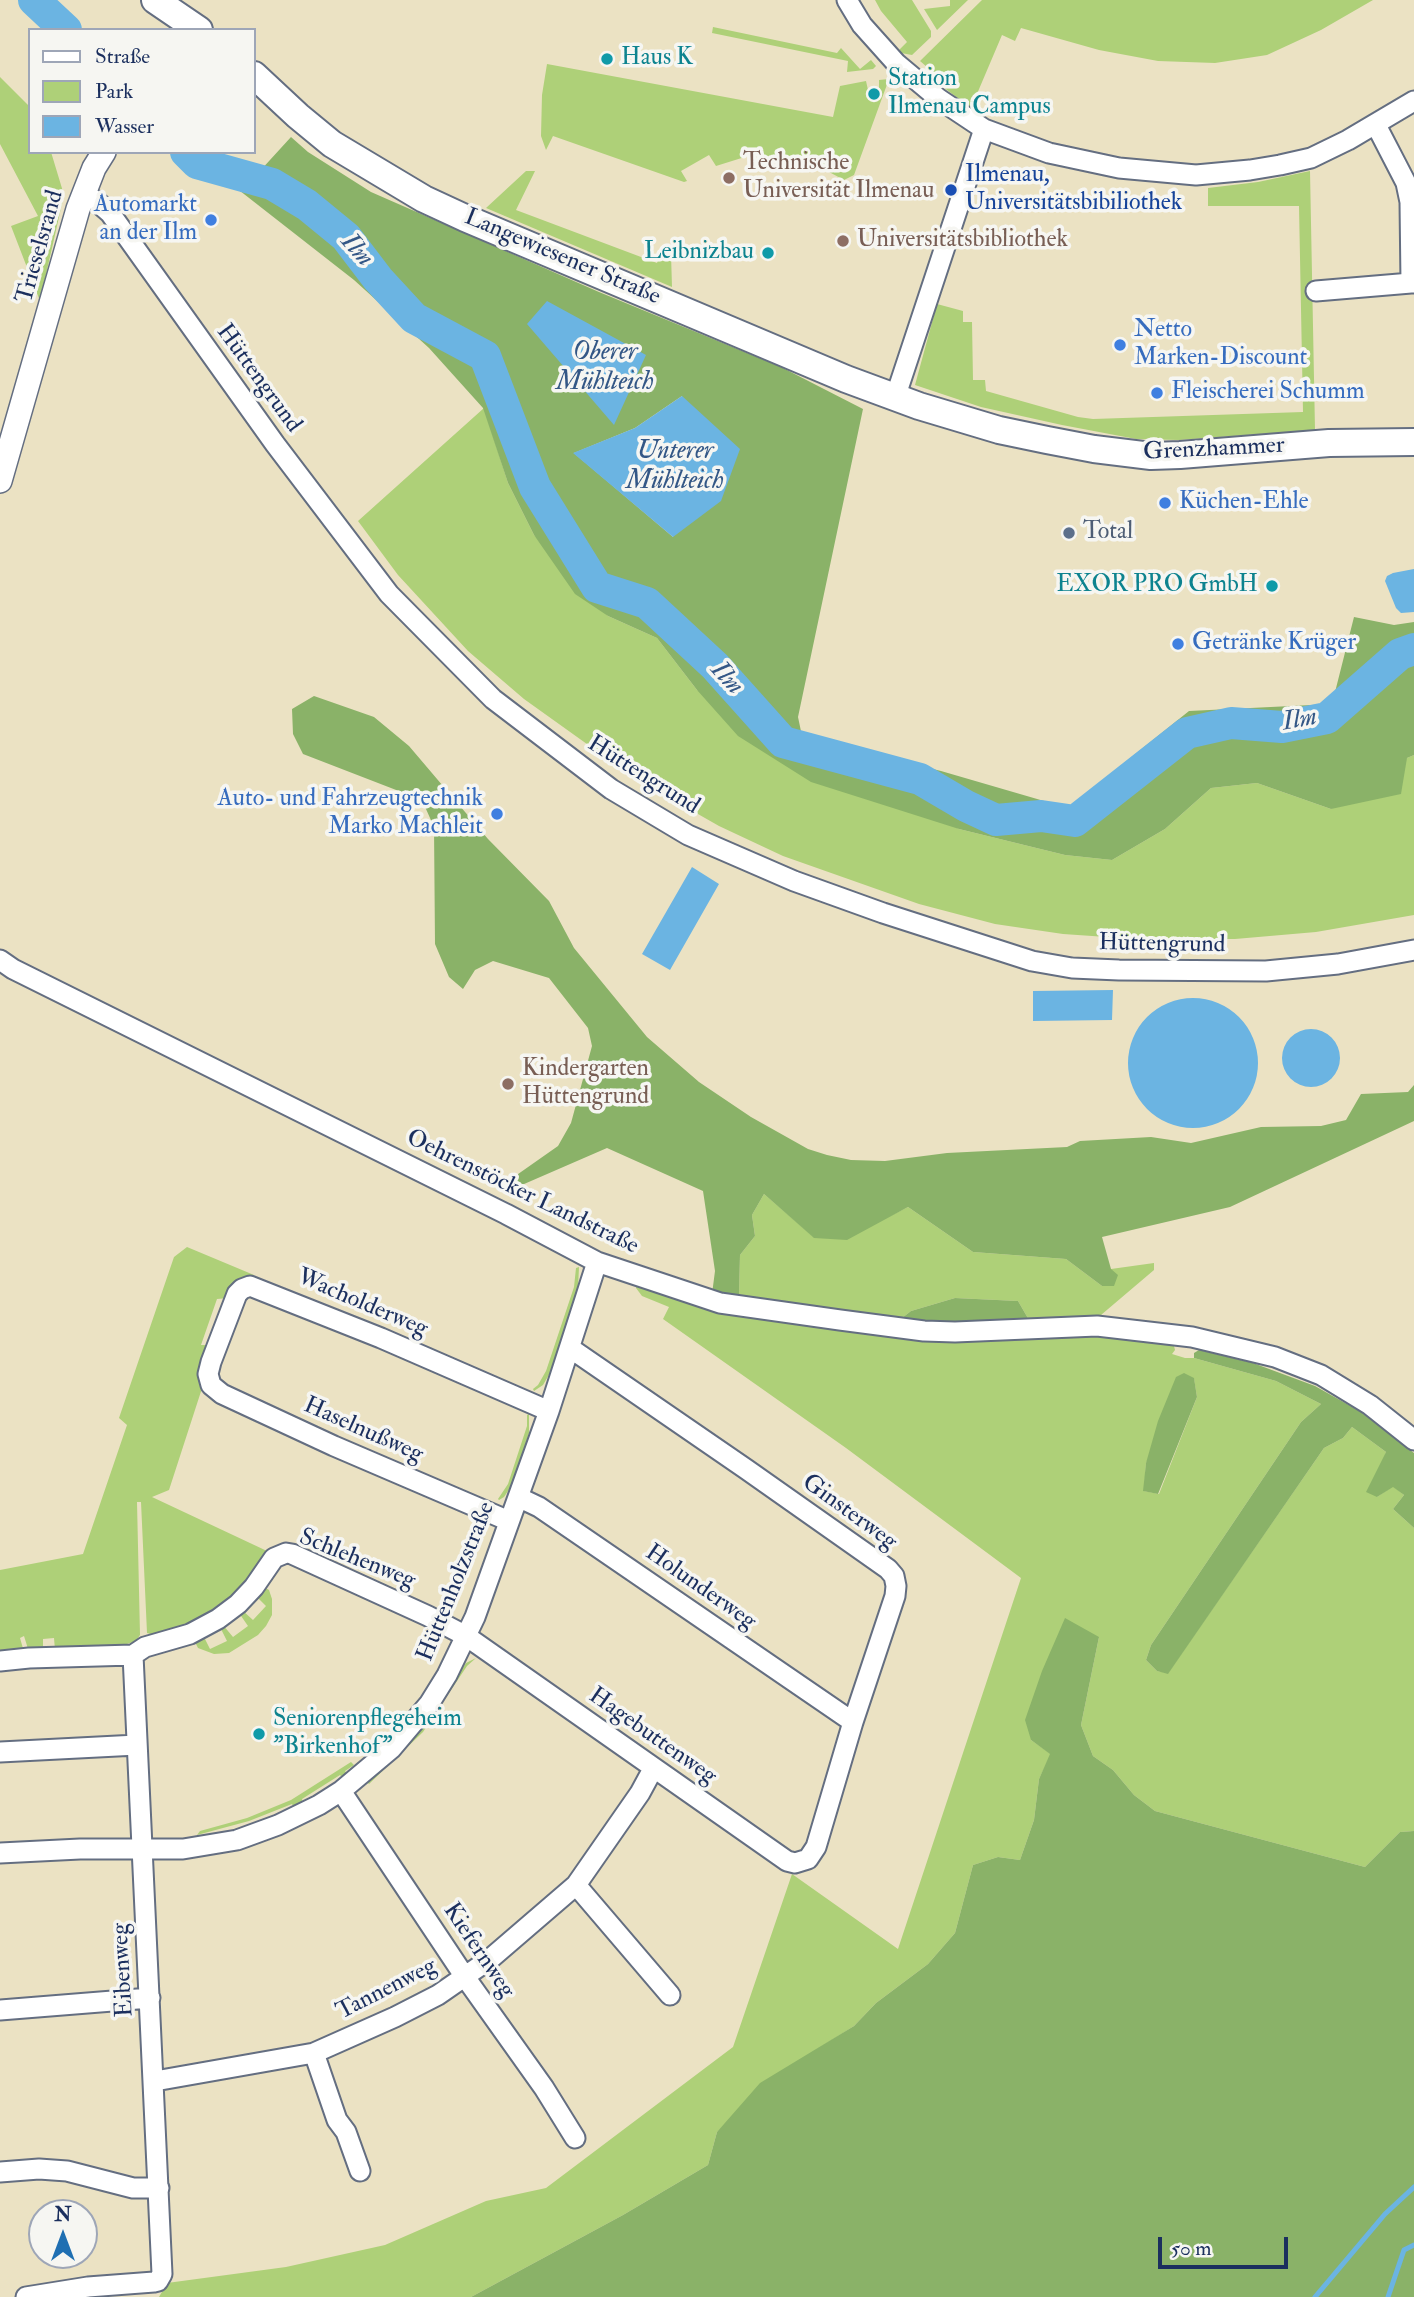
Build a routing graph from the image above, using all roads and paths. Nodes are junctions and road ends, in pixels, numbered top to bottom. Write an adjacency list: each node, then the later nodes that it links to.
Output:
1 (155, 0): 3 (main road)
2 (847, 0): 7 (street)
3 (196, 28)
4 (256, 77): 12 (main road, Langewiesener Straße)
5 (1414, 102): 6 (street)
6 (1376, 125): 7 (street); 10 (street)
7 (984, 129): 12 (street)
8 (103, 154): 9 (street, Trieselsrand)
9 (83, 195): 14 (street, Trieselsrand); 15 (street, Hüttengrund)
10 (1413, 283): 11 (street)
11 (1316, 291)
12 (895, 398): 13 (main road, Grenzhammer)
13 (1414, 442)
14 (0, 481)
15 (1414, 950)
16 (0, 960): 17 (street, Oehrenstöcker Landstraße)
17 (597, 1262): 18 (street, Hüttenholzstraße); 21 (street, Oehrenstöcker Landstraße)
18 (570, 1348): 20 (street, Hüttenholzstraße); 27 (street, Ginsterweg)
19 (208, 1374): 20 (street, Wacholderweg); 23 (street, Haselnußweg)
20 (549, 1411): 22 (street, Hüttenholzstraße)
21 (1414, 1440)
22 (517, 1497): 23 (street, Hüttenholzstraße); 27 (street, Holunderweg)
23 (509, 1521): 24 (street, Hüttenholzstraße)
24 (466, 1636): 25 (street, Schlehenweg); 30 (street, Hagebuttenweg); 31 (street, Hüttenholzstraße)
25 (133, 1655): 26 (street); 28 (street, Eibenweg)
26 (0, 1661)
27 (852, 1722): 34 (street, Ginsterweg)
28 (137, 1745): 29 (street); 32 (street, Eibenweg)
29 (0, 1752)
30 (653, 1769): 34 (street, Hagebuttenweg); 35 (street, Tannenweg)
31 (341, 1791): 32 (street, Hüttenholzstraße); 36 (street, Kiefernweg)
32 (142, 1850): 33 (street, Hüttenholzstraße); 38 (street, Eibenweg)
33 (0, 1853)
34 (812, 1855)
35 (576, 1885): 36 (street, Tannenweg); 37 (street)
36 (465, 1977): 40 (street, Tannenweg); 42 (street, Kiefernweg)
37 (670, 1995)
38 (150, 1998): 39 (street); 41 (street, Eibenweg)
39 (0, 2010)
40 (314, 2053): 41 (street, Tannenweg); 43 (street)
41 (155, 2081): 45 (street, Eibenweg)
42 (575, 2138)
43 (360, 2171)
44 (0, 2172): 45 (street)
45 (159, 2188): 46 (street, Eibenweg)
46 (26, 2297)

